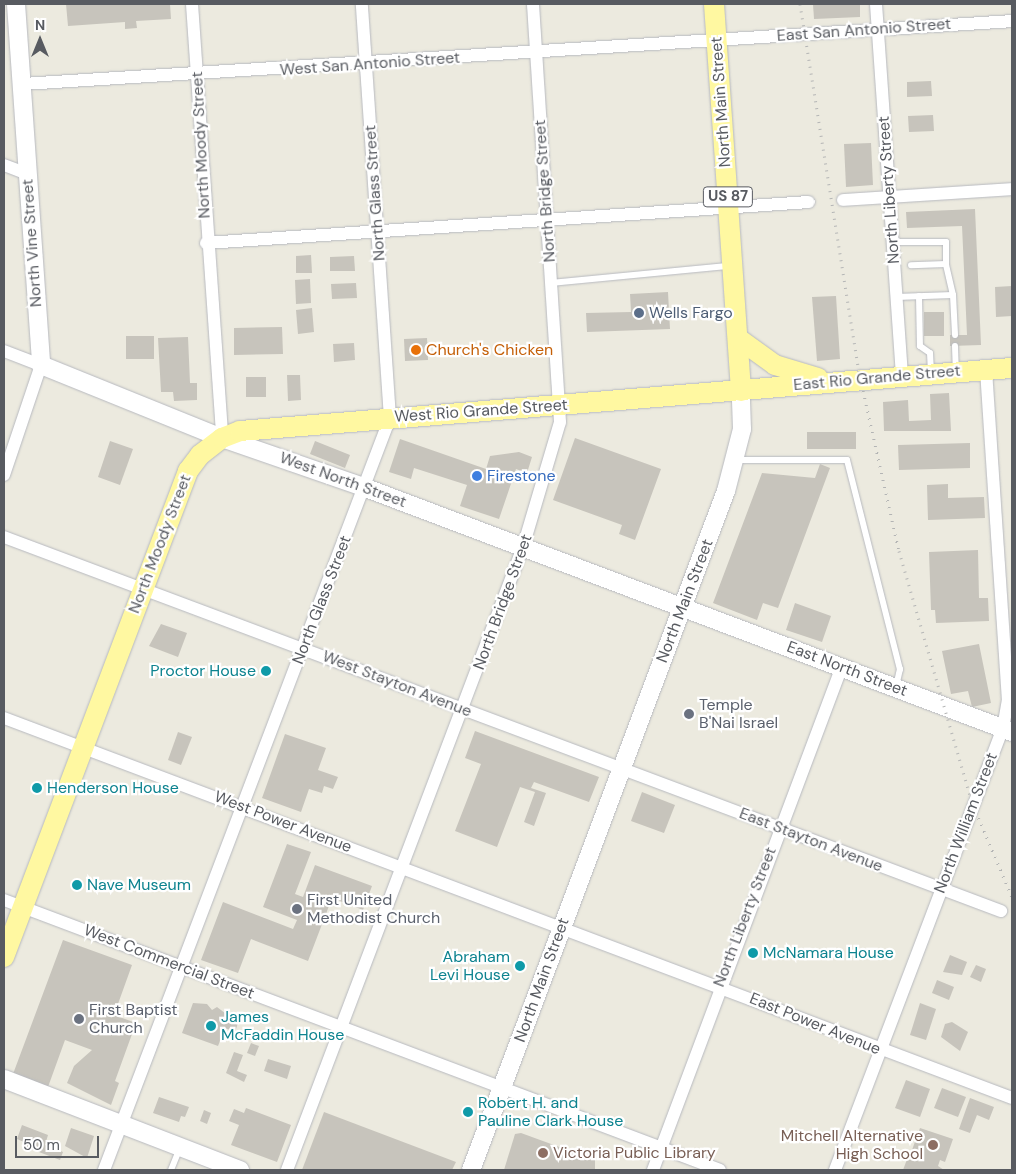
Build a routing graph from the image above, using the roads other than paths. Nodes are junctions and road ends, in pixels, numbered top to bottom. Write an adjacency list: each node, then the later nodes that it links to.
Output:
1 (16, 4): 13 (street, North Vine Street)
2 (192, 4): 12 (street, North Moody Street)
3 (362, 4): 11 (street, North Glass Street)
4 (533, 4): 10 (street, North Bridge Street)
5 (714, 4): 9 (main road, North Main Street / US 87)
6 (876, 4): 8 (street, North Liberty Street)
7 (1012, 21): 8 (street, East San Antonio Street)
8 (878, 29): 9 (street, East San Antonio Street); 17 (street, North Liberty Street)
9 (717, 40): 10 (street, West San Antonio Street); 20 (main road, North Main Street / US 87)
10 (535, 51): 11 (street, West San Antonio Street); 21 (street, North Bridge Street)
11 (367, 65): 12 (street, West San Antonio Street); 22 (street, North Glass Street)
12 (197, 75): 13 (street, West San Antonio Street); 24 (street, North Moody Street)
13 (23, 84): 15 (street, North Vine Street)
14 (4, 164): 15 (street)
15 (27, 174): 36 (street, North Vine Street)
16 (1012, 189): 17 (street)
17 (889, 197): 18 (street); 23 (street, North Liberty Street)
18 (843, 200)
19 (809, 202): 20 (street)
20 (729, 209): 21 (street); 26 (main road, North Main Street / US 87)
21 (547, 221): 22 (street); 28 (street, North Bridge Street)
22 (377, 234): 24 (street); 45 (street, North Glass Street)
23 (892, 242): 25 (lane); 31 (street, North Liberty Street)
24 (206, 243): 46 (street, North Moody Street)
25 (946, 264): 27 (lane); 29 (lane)
26 (733, 265): 28 (lane); 33 (main road, North Main Street / US 87)
27 (911, 266)
28 (551, 284): 44 (street, North Bridge Street)
29 (953, 295): 30 (lane); 32 (lane)
30 (919, 296): 31 (lane); 40 (lane)
31 (896, 297): 41 (street, North Liberty Street)
32 (955, 335)
33 (739, 338): 42 (main road); 43 (main road, North Main Street / US 87)
34 (955, 346): 39 (lane)
35 (4, 351): 36 (street, West North Street)
36 (42, 365): 46 (street, West North Street); 48 (street, North Vine Street)
37 (1012, 368): 38 (main road, East Rio Grande Street)
38 (986, 370): 39 (main road, East Rio Grande Street); 59 (street, North William Street)
39 (956, 372): 40 (main road, East Rio Grande Street)
40 (932, 374): 41 (main road, East Rio Grande Street)
41 (902, 376): 42 (main road, East Rio Grande Street)
42 (827, 381): 43 (main road, East Rio Grande Street)
43 (742, 391): 44 (main road, West Rio Grande Street); 47 (street, North Main Street)
44 (560, 405): 45 (main road, West Rio Grande Street); 51 (street, North Bridge Street)
45 (390, 418): 46 (main road, West Rio Grande Street); 49 (street, North Glass Street)
46 (222, 438): 49 (street, West North Street); 52 (main road, North Moody Street)
47 (736, 460): 53 (street, North Main Street); 56 (lane)
48 (4, 475)
49 (366, 488): 51 (street, West North Street); 54 (street, North Glass Street)
50 (4, 537): 52 (street, West Stayton Avenue)
51 (523, 547): 53 (street, West North Street); 57 (street, North Bridge Street)
52 (143, 589): 54 (street, West Stayton Avenue); 60 (main road, North Moody Street)
53 (682, 608): 55 (street, East North Street); 61 (street, North Main Street)
54 (303, 648): 57 (street, West Stayton Avenue); 62 (street, North Glass Street)
55 (842, 666): 56 (street, East North Street); 63 (street, North Liberty Street)
56 (896, 687): 59 (street, East North Street)
57 (464, 709): 61 (street, West Stayton Avenue); 64 (street, North Bridge Street)
58 (4, 718): 60 (street, West Power Avenue)
59 (1007, 730): 65 (street, North William Street)
60 (82, 747): 62 (street, West Power Avenue); 66 (main road, North Moody Street)
61 (620, 770): 63 (street, East Stayton Avenue); 68 (street, North Main Street)
62 (242, 806): 64 (street, West Power Avenue); 70 (street, North Glass Street)
63 (779, 827): 65 (street, East Stayton Avenue); 71 (street, North Liberty Street)
64 (400, 868): 68 (street, West Power Avenue); 72 (street, North Bridge Street)
65 (941, 889): 67 (street, East Stayton Avenue); 73 (street, North William Street)
66 (13, 904): 69 (main road, North Moody Street); 70 (street, West Commercial Street)
67 (1001, 911)
68 (561, 929): 71 (street, East Power Avenue); 75 (street, North Main Street)
69 (4, 956)
70 (184, 967): 72 (street, West Commercial Street); 77 (street, North Glass Street)
71 (719, 986): 73 (street, East Power Avenue); 79 (street, North Liberty Street)
72 (340, 1026): 75 (street, West Commercial Street); 83 (street, North Bridge Street)
73 (880, 1050): 76 (street, East Power Avenue); 87 (street, North William Street)
74 (4, 1079): 77 (street)
75 (502, 1088): 79 (street, West Commercial Street); 84 (street, North Main Street)
76 (1012, 1098)
77 (121, 1126): 78 (street); 80 (street, North Glass Street)
78 (180, 1148): 81 (lane); 82 (street)
79 (662, 1148): 85 (street, North Liberty Street); 86 (street, West Commercial Street)
80 (104, 1170)
81 (171, 1170)
82 (240, 1170)
83 (287, 1170)
84 (471, 1170)
85 (653, 1170)
86 (720, 1170)
87 (834, 1170)

